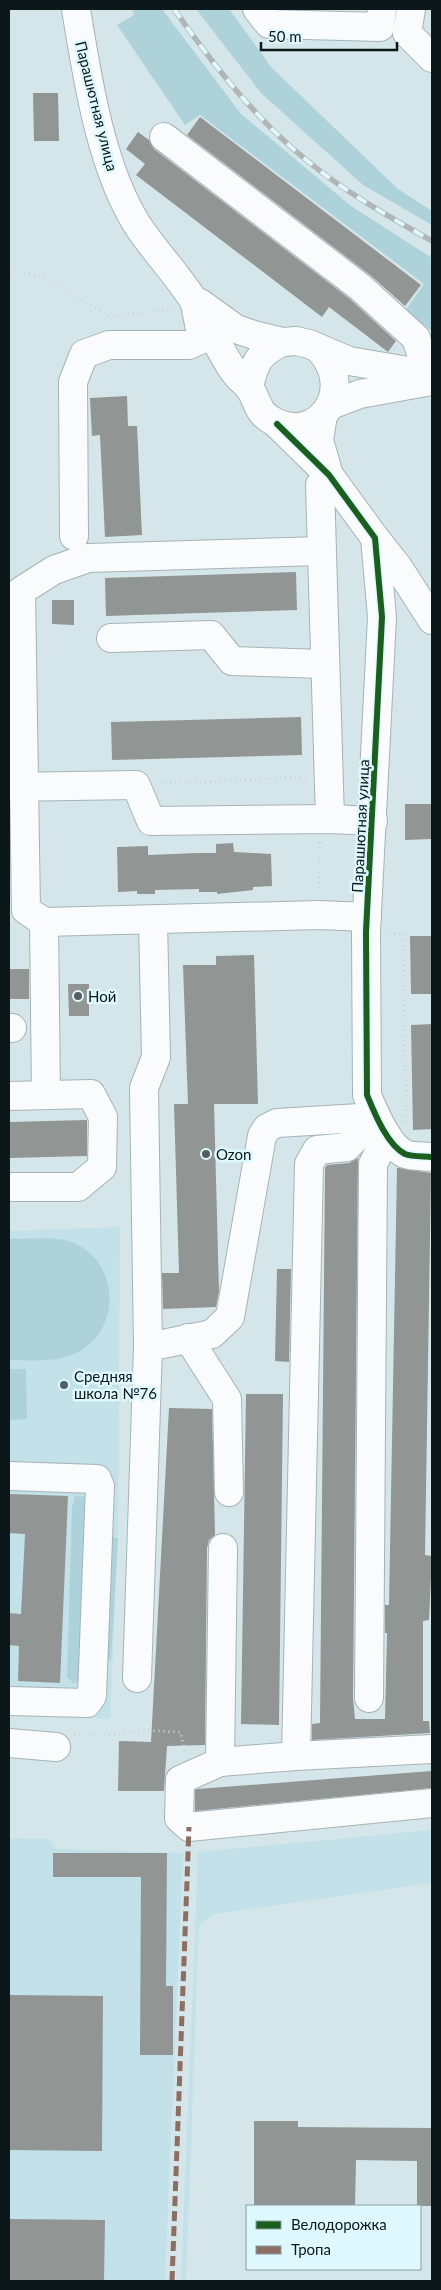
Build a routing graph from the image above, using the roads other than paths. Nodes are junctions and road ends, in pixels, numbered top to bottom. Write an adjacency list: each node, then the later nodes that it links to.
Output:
1 (76, 9): 7 (main road, Парашютная улица)
2 (257, 9): 3 (main road)
3 (382, 9)
4 (411, 9): 5 (main road)
5 (432, 58)
6 (164, 137): 10 (main road)
7 (184, 304): 8 (main road); 13 (main road); 17 (main road)
8 (283, 342): 9 (main road); 13 (main road)
9 (320, 350): 11 (main road); 14 (main road)
10 (432, 363)
11 (432, 375)
12 (432, 381): 14 (main road)
13 (249, 388): 15 (main road)
14 (327, 410): 15 (main road); 16 (main road)
15 (277, 424): 16 (main road)
16 (329, 475): 18 (main road); 19 (main road)
17 (74, 536)
18 (375, 538): 20 (main road); 25 (main road, Парашютная улица)
19 (320, 551): 22 (main road); 23 (main road)
20 (432, 620)
21 (111, 638): 22 (main road)
22 (325, 664): 24 (main road)
23 (16, 787): 24 (main road); 27 (main road)
24 (325, 819): 25 (main road)
25 (373, 821): 28 (main road, Парашютная улица)
26 (153, 921): 27 (main road); 28 (main road); 35 (main road)
27 (44, 922): 29 (main road)
28 (377, 925): 31 (main road, Парашютная улица)
29 (46, 1095): 30 (main road); 33 (main road)
30 (9, 1096)
31 (391, 1128): 32 (main road, Парашютная улица); 34 (main road); 40 (main road); 45 (main road)
32 (432, 1156)
33 (9, 1188)
34 (188, 1338): 35 (main road); 37 (main road)
35 (148, 1348): 39 (main road)
36 (9, 1476): 41 (main road)
37 (229, 1492)
38 (223, 1548): 46 (main road)
39 (137, 1678)
40 (369, 1698)
41 (9, 1701)
42 (9, 1743): 43 (main road)
43 (56, 1747)
44 (432, 1749): 45 (main road)
45 (296, 1756): 46 (main road)
46 (220, 1762): 47 (main road)
47 (432, 1803)

